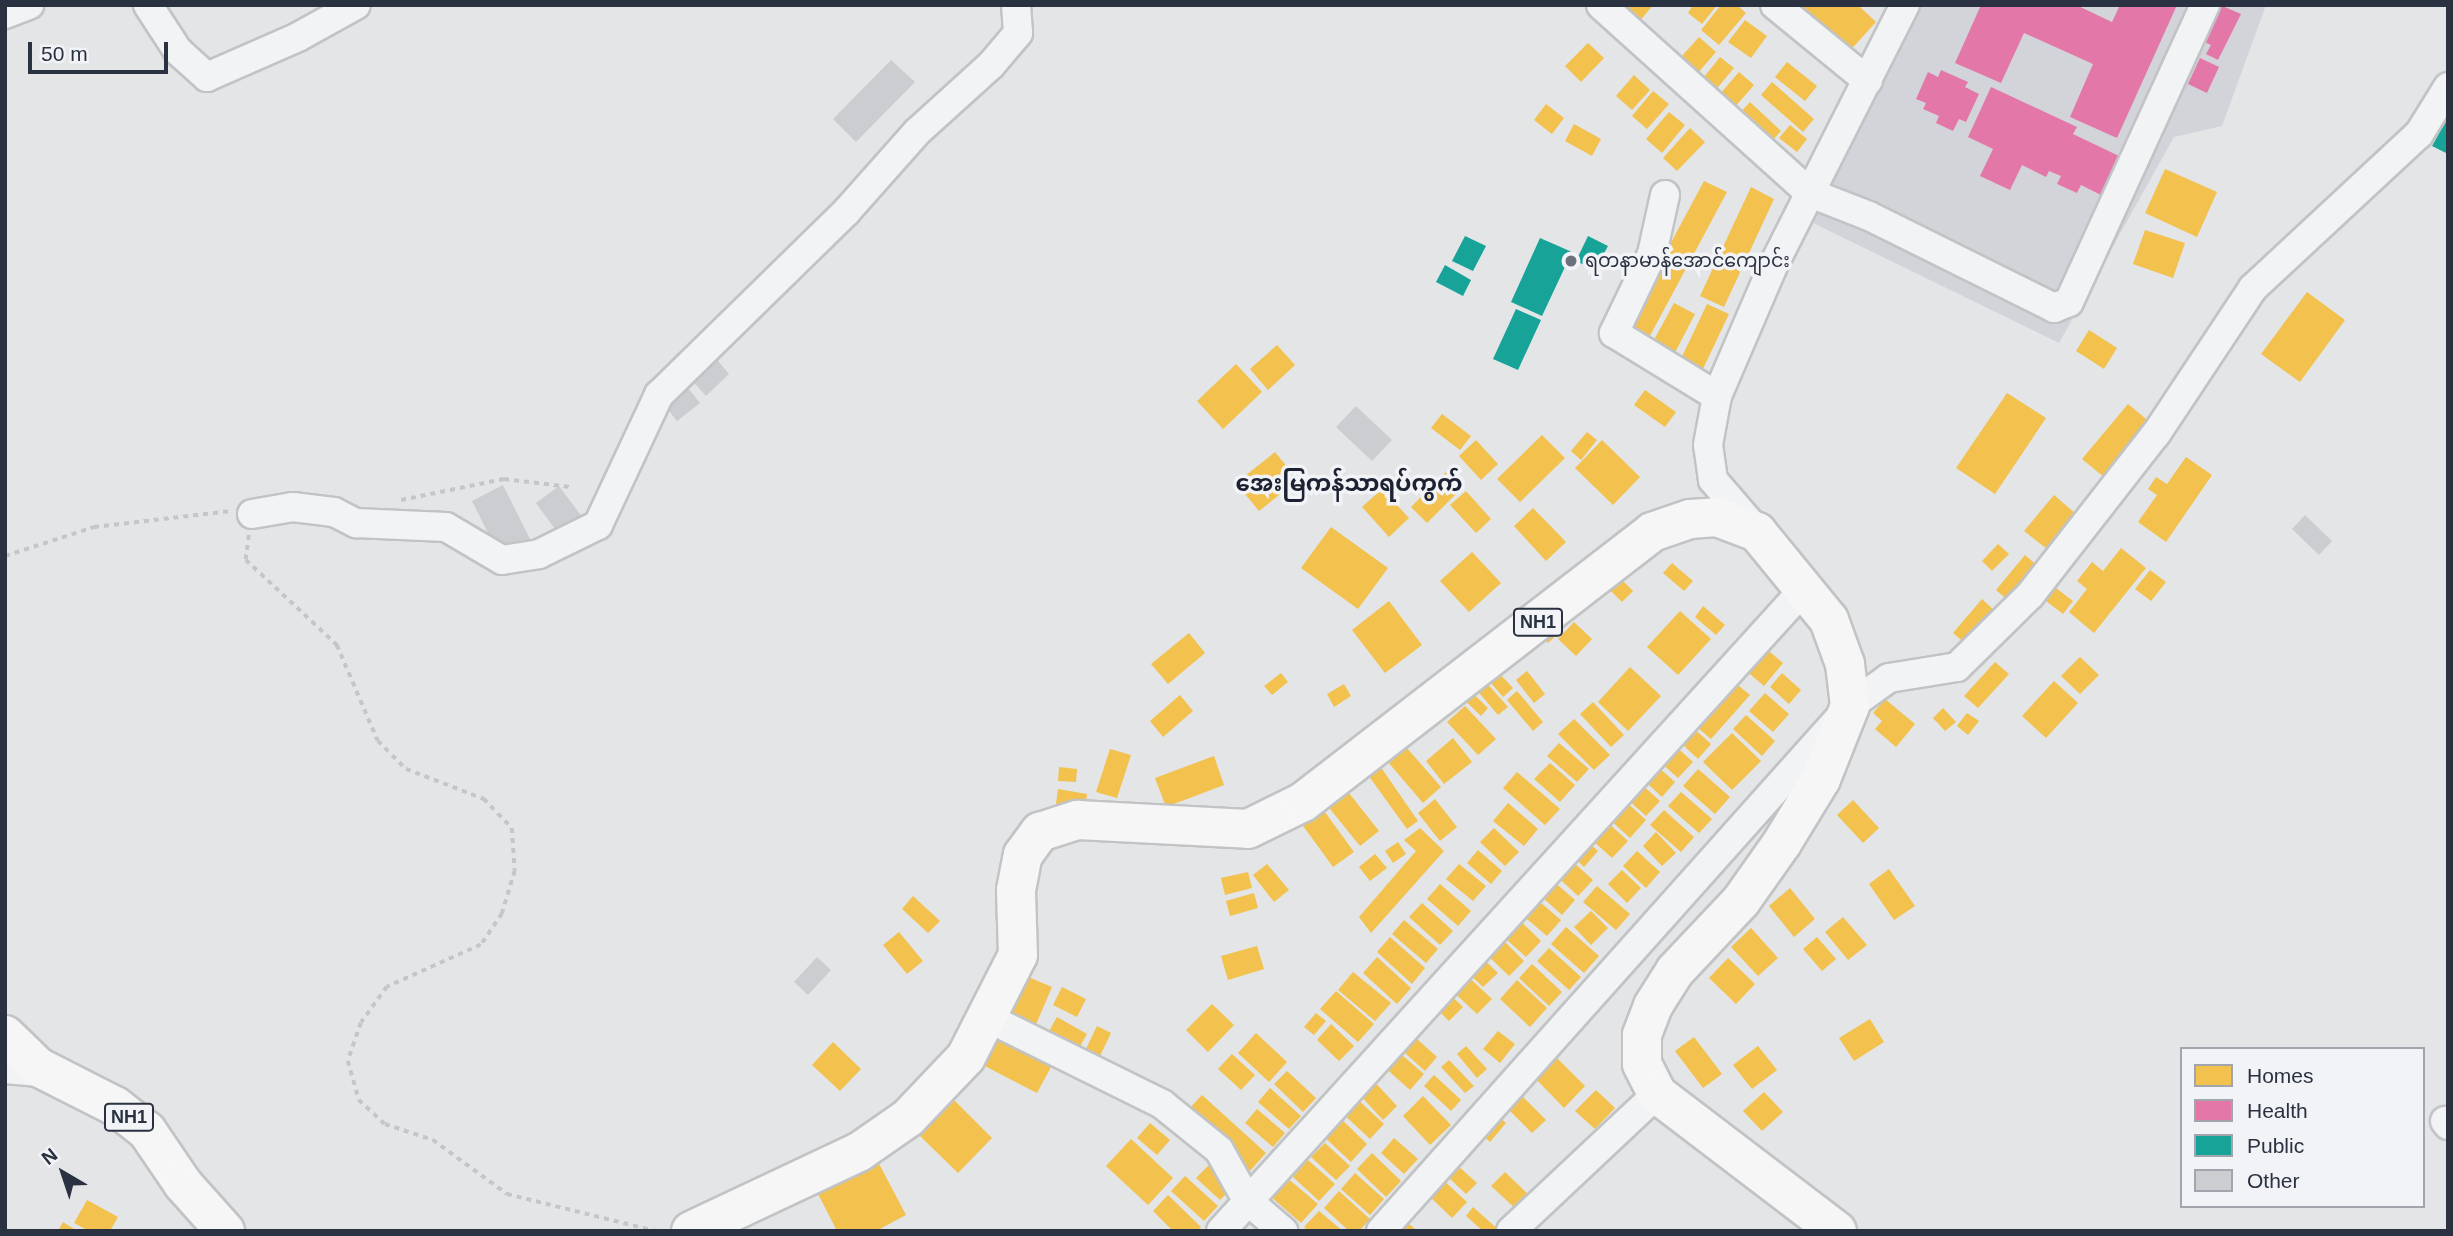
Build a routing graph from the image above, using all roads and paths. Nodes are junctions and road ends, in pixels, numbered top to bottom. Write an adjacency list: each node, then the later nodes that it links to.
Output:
1 (29, 5): 9 (street)
2 (148, 5): 3 (street)
3 (356, 5)
4 (1016, 5): 17 (street)
5 (1601, 5): 12 (street)
6 (1774, 5): 10 (street)
7 (1905, 5): 10 (street)
8 (2205, 5): 12 (street)
9 (5, 14)
10 (1868, 81): 12 (street)
11 (2448, 88): 21 (street)
12 (1810, 194): 14 (street)
13 (1665, 195): 14 (street)
14 (1717, 396): 18 (street)
15 (571, 486): 16 (path)
16 (388, 503)
17 (252, 514): 19 (path); 29 (path)
18 (1757, 531): 20 (highway); 22 (highway, NH1)
19 (5, 556)
20 (1805, 588): 21 (highway); 27 (street)
21 (1850, 706): 26 (highway); 33 (street)
22 (988, 1018): 27 (street); 30 (highway, NH1)
23 (5, 1035): 25 (highway, NH1)
24 (5, 1069): 25 (street)
25 (51, 1073): 28 (highway, NH1)
26 (1657, 1094): 34 (street); 35 (highway)
27 (1247, 1200): 31 (street); 32 (street)
28 (225, 1231)
29 (655, 1231)
30 (691, 1231)
31 (1221, 1231)
32 (1283, 1231)
33 (1381, 1231)
34 (1511, 1231)
35 (1838, 1231)

